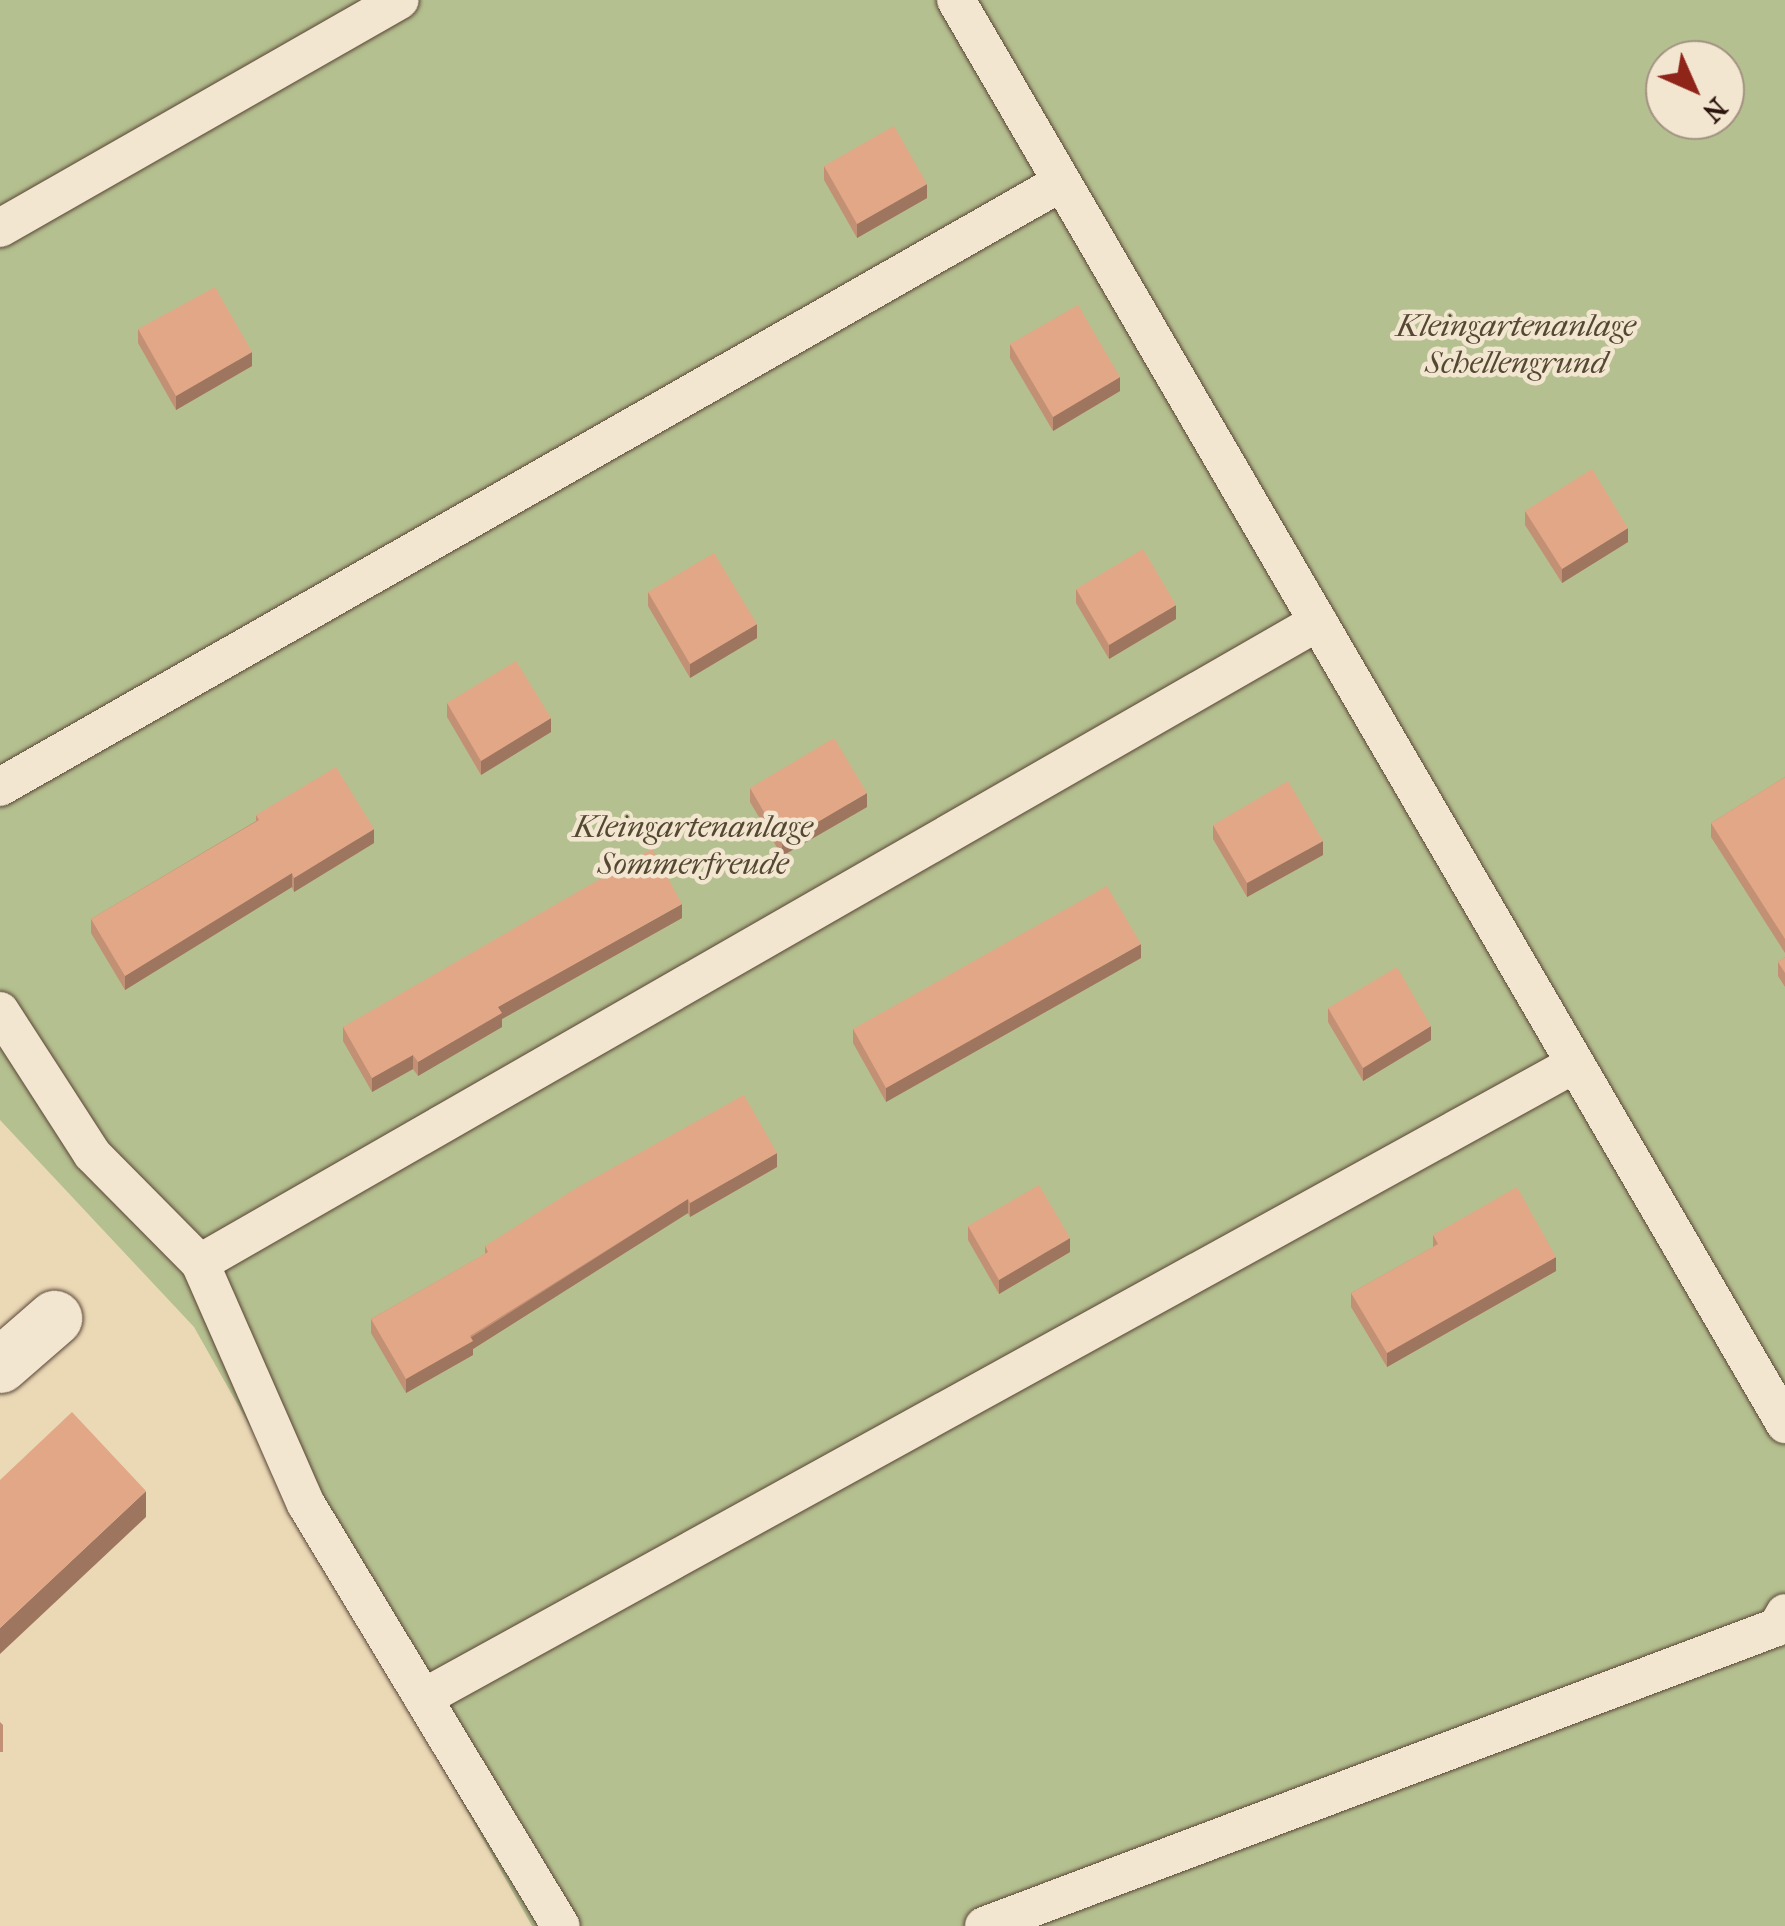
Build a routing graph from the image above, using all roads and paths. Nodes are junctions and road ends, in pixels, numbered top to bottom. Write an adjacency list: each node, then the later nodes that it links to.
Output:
1 (399, 0): 4 (lane)
2 (956, 0): 3 (lane)
3 (1062, 182): 5 (lane); 6 (lane)
4 (0, 228)
5 (1318, 622): 8 (lane); 9 (lane)
6 (0, 787)
7 (0, 1011): 9 (lane)
8 (1576, 1064): 12 (lane); 14 (lane)
9 (200, 1263): 14 (lane)
10 (54, 1318): 11 (street)
11 (0, 1365)
12 (1785, 1424)
13 (1785, 1613): 16 (lane)
14 (423, 1698): 15 (lane)
15 (561, 1926)
16 (984, 1926)

